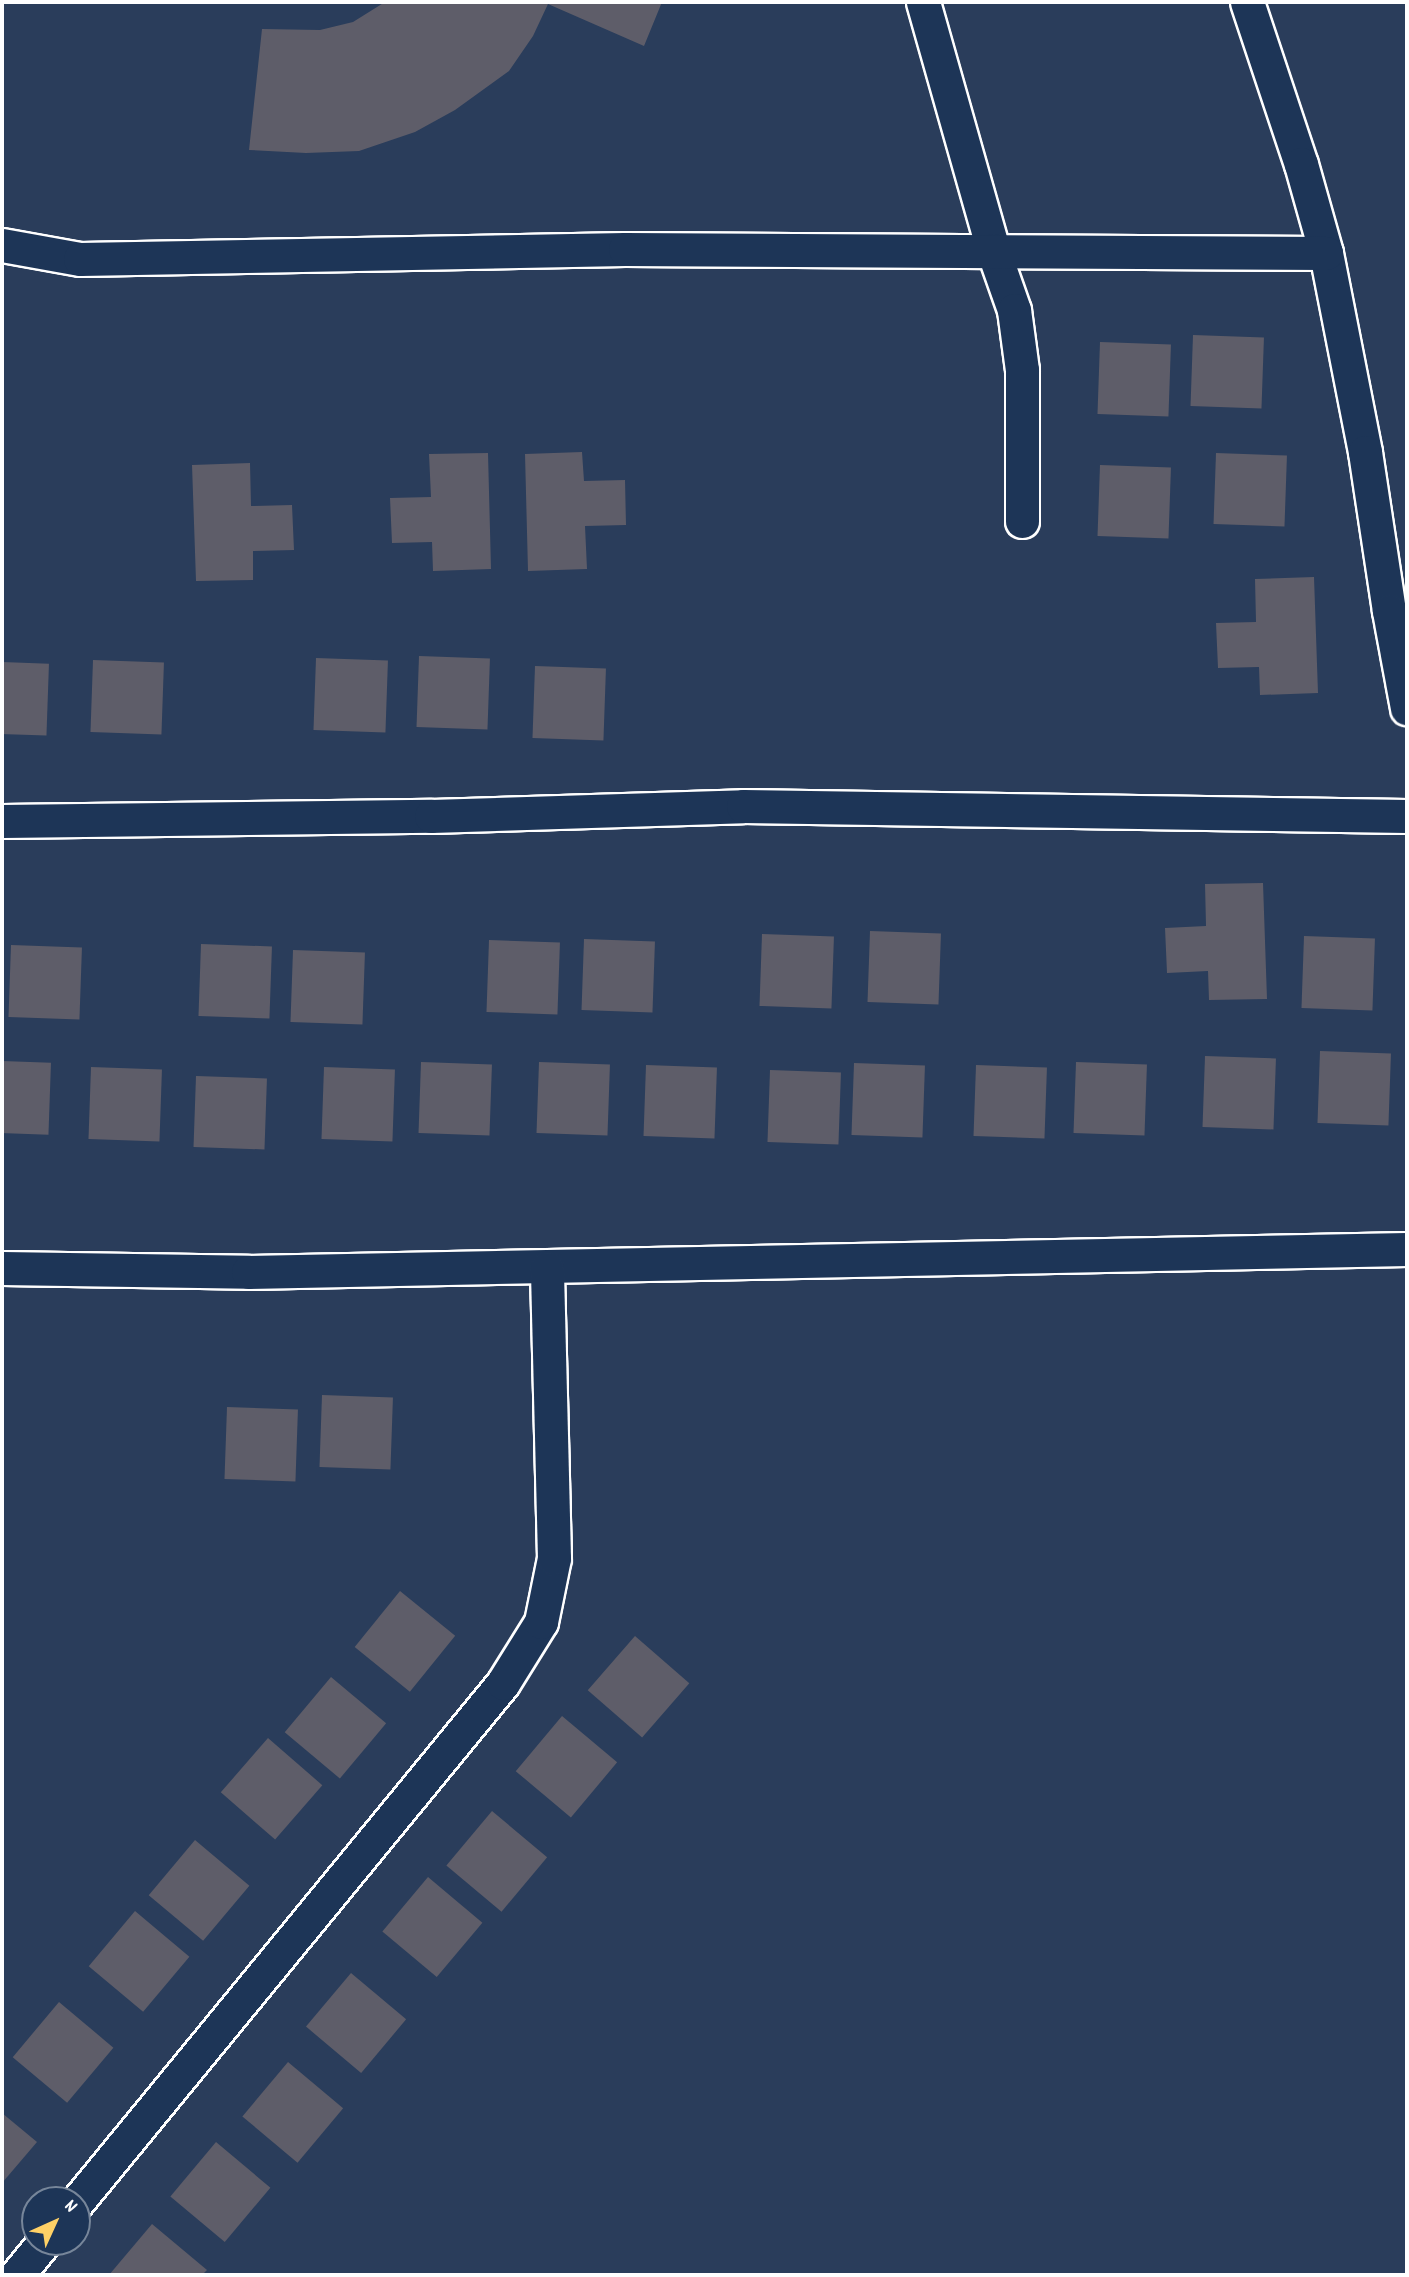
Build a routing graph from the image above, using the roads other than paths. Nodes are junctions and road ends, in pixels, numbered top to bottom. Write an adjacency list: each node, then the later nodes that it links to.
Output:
1 (923, 2): 4 (street)
2 (1247, 2): 5 (street)
3 (2, 245): 4 (street)
4 (993, 250): 5 (street); 6 (street)
5 (1326, 253): 7 (street)
6 (1022, 521)
7 (1407, 708)
8 (1407, 816): 9 (street)
9 (2, 821)
10 (1407, 1249): 12 (street)
11 (2, 1268): 12 (street)
12 (547, 1268): 13 (street)
13 (90, 2186)
14 (33, 2256): 15 (street)
15 (17, 2275)

